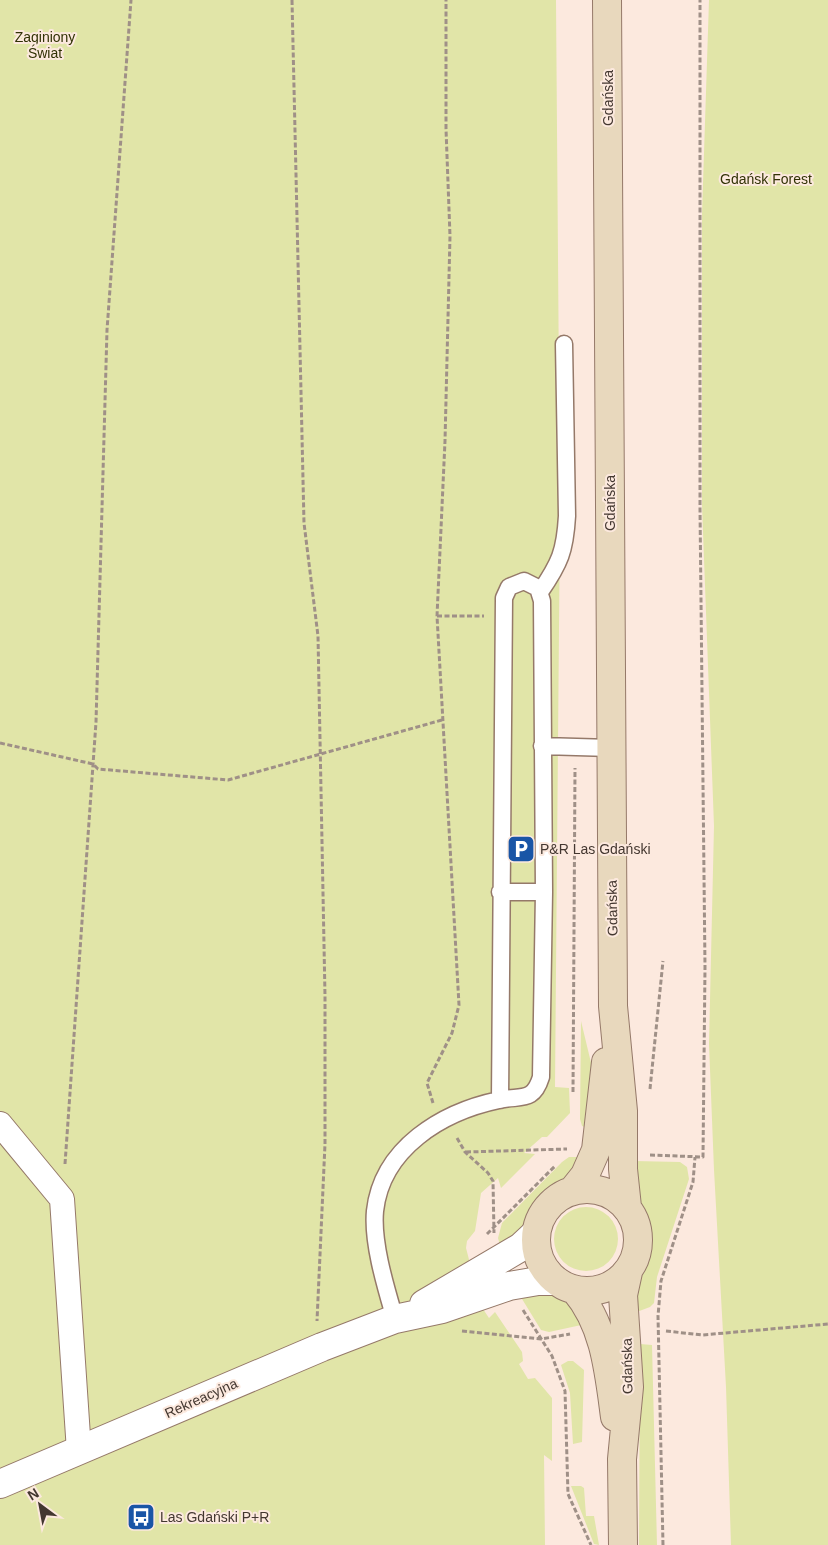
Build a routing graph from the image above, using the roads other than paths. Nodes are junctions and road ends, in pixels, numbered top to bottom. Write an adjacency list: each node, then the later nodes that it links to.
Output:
1 (607, 0): 5 (main road, Gdańska)
2 (564, 344): 3 (lane)
3 (540, 592): 4 (lane); 6 (lane)
4 (542, 746): 5 (lane); 7 (lane)
5 (611, 748): 8 (main road, Gdańska)
6 (500, 892): 7 (lane); 9 (lane)
7 (544, 892): 9 (lane)
8 (613, 1006): 11 (main road, Gdańska); 12 (main road, Gdańska)
9 (500, 1100): 16 (lane)
10 (0, 1124): 17 (street)
11 (573, 1190): 12 (main road); 13 (main road)
12 (627, 1207): 14 (main road)
13 (536, 1233): 15 (main road); 16 (street, Rekreacyjna)
14 (628, 1272): 15 (main road); 18 (main road, Gdańska)
15 (565, 1285): 16 (street, Rekreacyjna); 18 (main road, Gdańska)
16 (400, 1318): 17 (street, Rekreacyjna)
17 (79, 1451): 19 (street, Rekreacyjna)
18 (622, 1459): 20 (main road, Gdańska)
19 (0, 1484)
20 (622, 1545)

